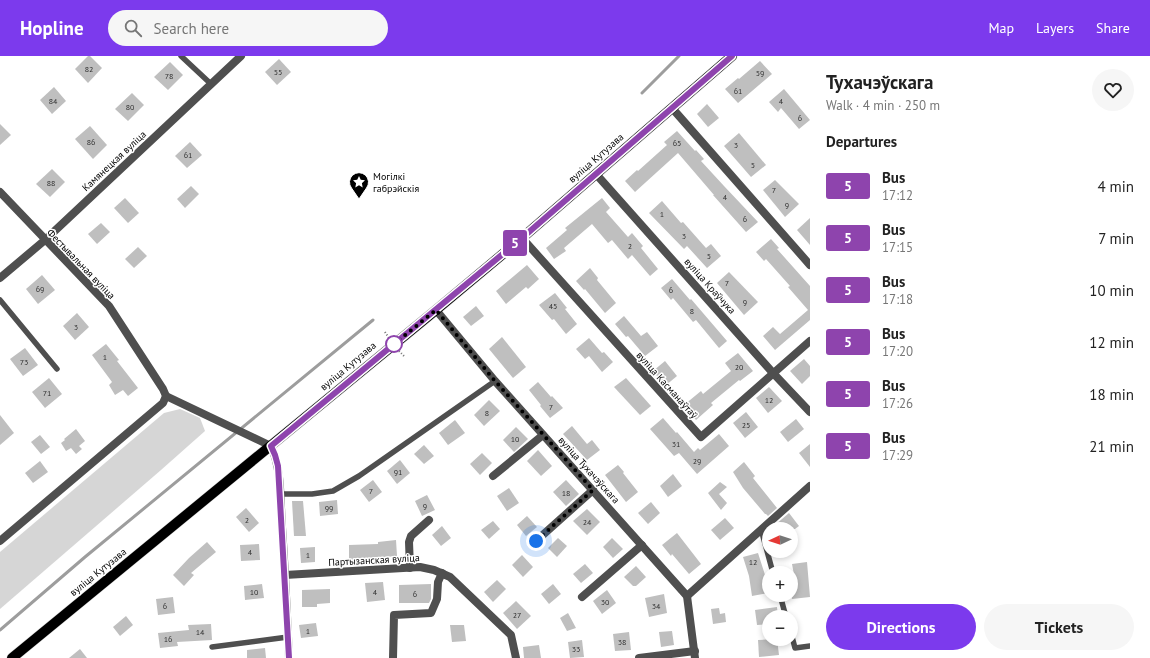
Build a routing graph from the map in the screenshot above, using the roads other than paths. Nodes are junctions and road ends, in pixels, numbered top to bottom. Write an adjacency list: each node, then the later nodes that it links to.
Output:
1 (181, 56): 4 (lane)
2 (241, 56): 4 (street, Камянецкая вуліца)
3 (732, 56): 5 (main road, вуліца Кутузава)
4 (211, 84): 9 (street, Камянецкая вуліца)
5 (672, 108): 6 (main road, вуліца Кутузава); 10 (street)
6 (596, 174): 8 (main road, вуліца Кутузава); 16 (street, вуліца Краўчука)
7 (0, 192): 9 (street, Фестывальная вуліца)
8 (522, 238): 13 (main road, вуліца Кутузава); 16 (street, вуліца Касманаўтаў)
9 (45, 240): 11 (street, Камянецкая вуліца); 18 (street, Фестывальная вуліца)
10 (810, 265)
11 (0, 278)
12 (0, 300): 15 (lane)
13 (436, 310): 17 (street, вуліца Тухачэўскага); 21 (main road, вуліца Кутузава)
14 (810, 341): 16 (street, вуліца Касманаўтаў)
15 (57, 369)
16 (773, 373): 19 (street, вуліца Краўчука)
17 (495, 381): 20 (street, вуліца Тухачэўскага); 25 (lane)
18 (164, 400): 21 (street); 28 (street)
19 (810, 412)
20 (543, 435): 22 (street); 24 (street, вуліца Тухачэўскага)
21 (271, 446): 25 (street); 42 (main road, вуліца Кутузава)
22 (493, 476)
23 (810, 486): 27 (street)
24 (593, 490): 29 (street); 30 (street, вуліца Тухачэўскага)
25 (280, 494): 34 (street)
26 (429, 520): 32 (street)
27 (761, 529): 31 (lane); 35 (street)
28 (0, 541)
29 (536, 541)
30 (642, 544): 35 (street, вуліца Тухачэўскага); 36 (street)
31 (771, 566)
32 (410, 568): 33 (street, Партызанская вуліца); 34 (street, Партызанская вуліца)
33 (442, 573): 44 (street); 45 (street, Партызанская вуліца)
34 (285, 575): 37 (street)
35 (687, 596): 41 (street)
36 (582, 597)
37 (288, 637): 40 (lane); 43 (street)
38 (794, 646): 39 (lane)
39 (810, 646)
40 (212, 647)
41 (695, 655): 46 (street)
42 (12, 658)
43 (289, 658)
44 (393, 658)
45 (516, 658)
46 (639, 658)

